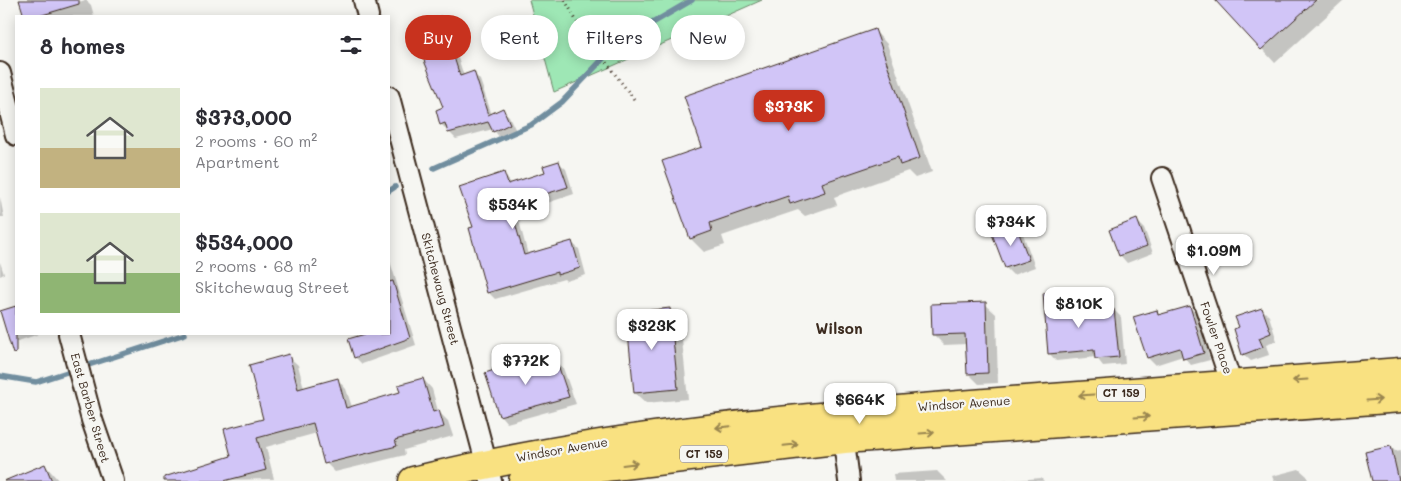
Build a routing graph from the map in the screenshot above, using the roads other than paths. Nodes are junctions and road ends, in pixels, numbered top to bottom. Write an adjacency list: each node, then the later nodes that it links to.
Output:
1 (364, 0): 2 (street)
2 (368, 15)
3 (0, 73): 5 (street)
4 (390, 101): 14 (street, Skitchewaug Street)
5 (15, 131)
6 (1162, 178): 9 (street, Fowler Place)
7 (69, 335): 15 (street, East Barber Street)
8 (1401, 372): 10 (main road, Windsor Avenue / CT 159)
9 (1232, 385): 10 (main road, Windsor Avenue / CT 159, one-way to 9); 12 (main road, Windsor Avenue / CT 159, one-way to 12)
10 (1341, 390): 11 (main road, Windsor Avenue / CT 159, one-way to 11); 12 (main road, Windsor Avenue / CT 159, one-way to 10)
11 (1401, 398)
12 (842, 427): 13 (main road, Windsor Avenue / CT 159); 18 (street)
13 (563, 468): 14 (main road, Windsor Avenue / CT 159); 17 (main road, Windsor Avenue / CT 159)
14 (489, 472): 16 (main road, Windsor Avenue / CT 159)
15 (113, 481)
16 (413, 481)
17 (523, 481)
18 (849, 481)

